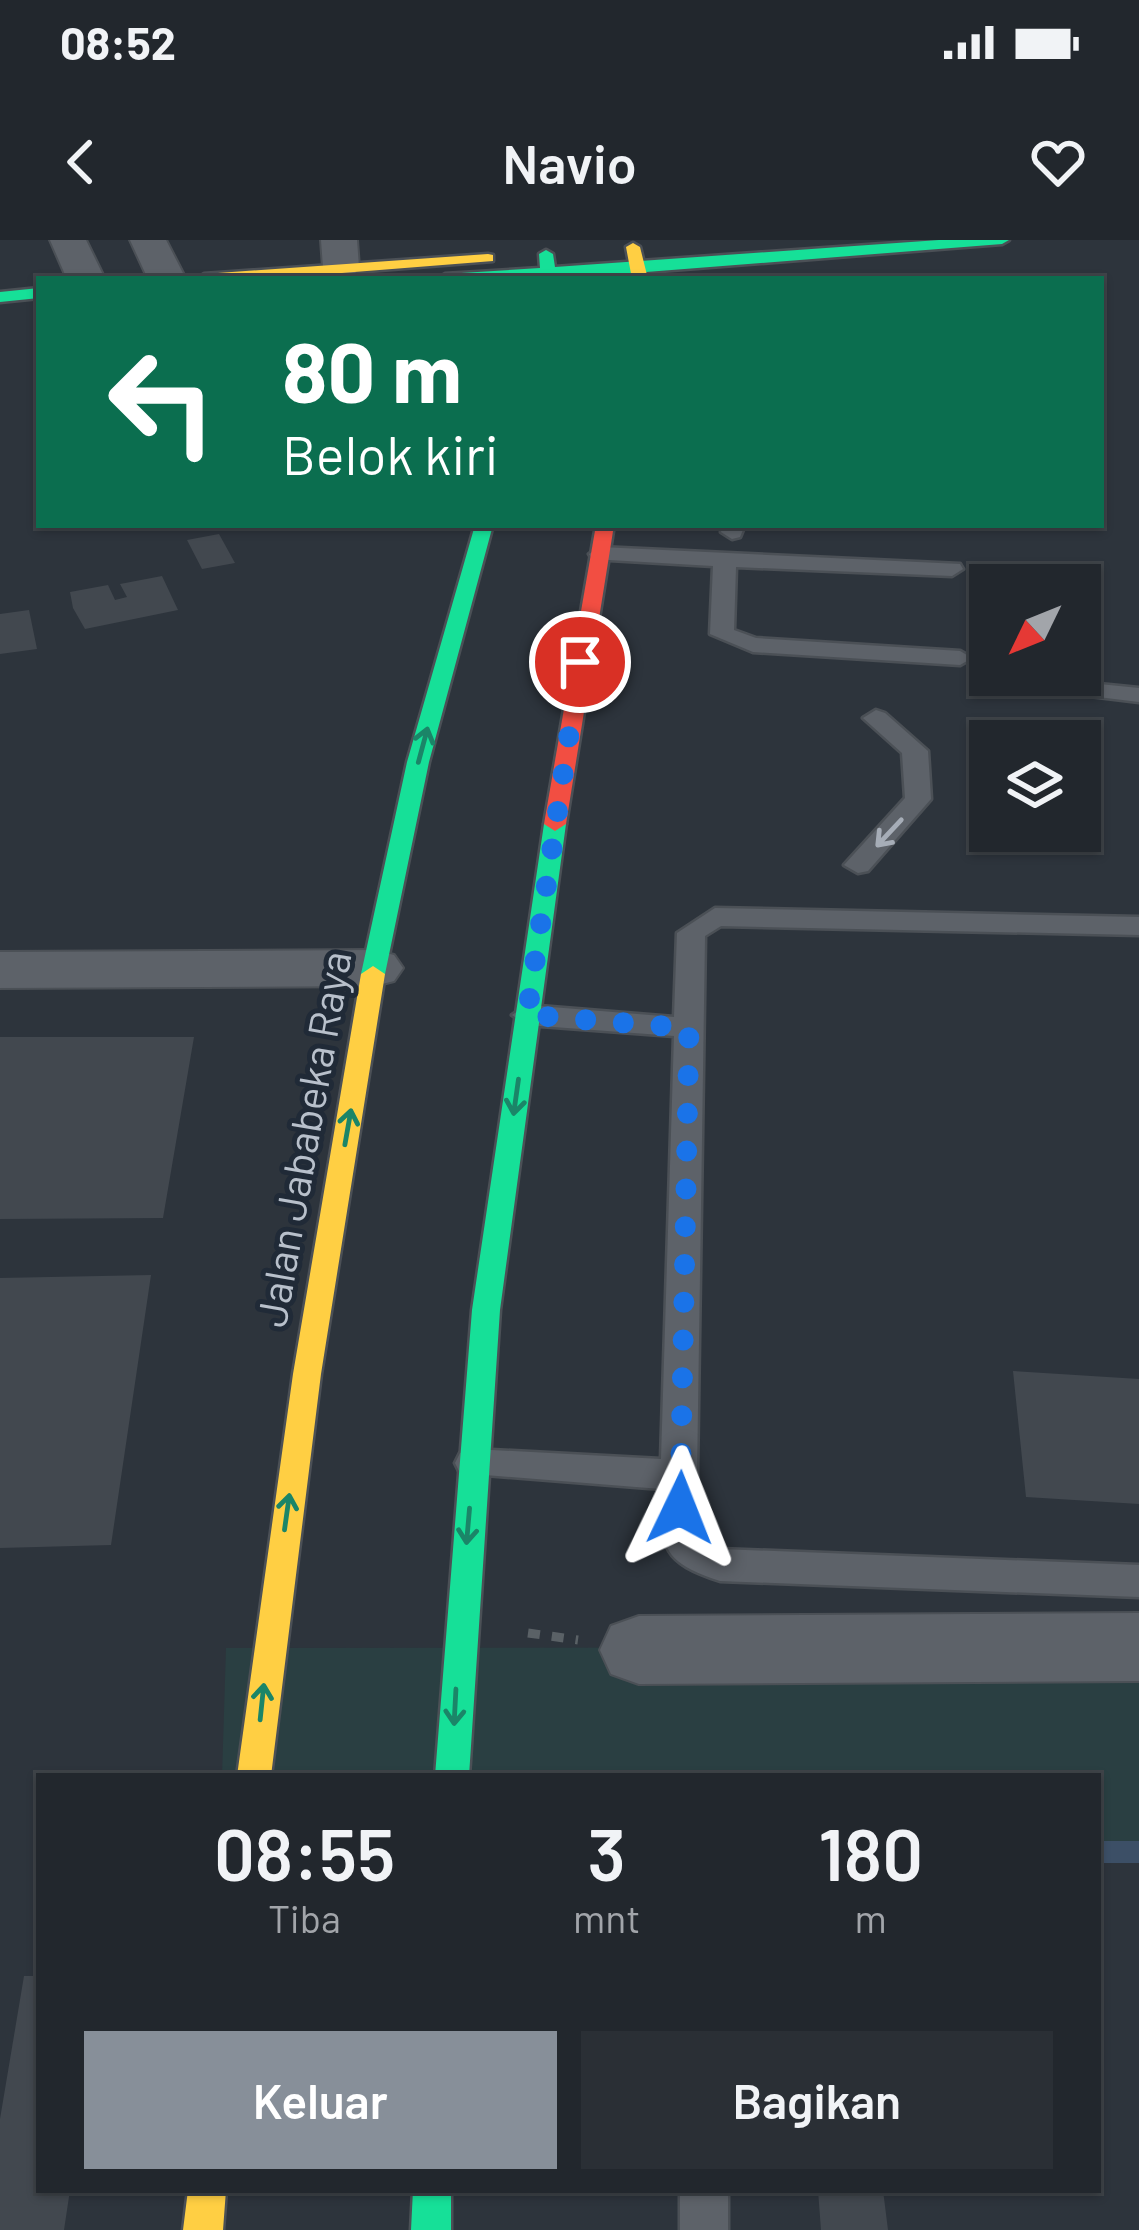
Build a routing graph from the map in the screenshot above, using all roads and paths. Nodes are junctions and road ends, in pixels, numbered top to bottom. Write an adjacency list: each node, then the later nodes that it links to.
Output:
1 (68, 240): 8 (street)
2 (148, 240): 9 (street)
3 (1002, 240): 4 (main road)
4 (747, 248): 6 (main road); 12 (main road)
5 (340, 254): 7 (main road); 10 (main road)
6 (638, 264): 7 (main road)
7 (548, 268): 11 (main road)
8 (85, 276)
9 (166, 276)
10 (221, 276)
11 (473, 276)
12 (696, 276)
13 (36, 293): 14 (main road)
14 (0, 297)
15 (36, 312): 16 (main road)
16 (0, 316)
17 (483, 528): 28 (main road, Jalan Jababeka Raya, one-way to 17)
18 (604, 528): 19 (main road)
19 (600, 554): 20 (lane); 30 (main road)
20 (725, 558): 21 (lane); 22 (lane)
21 (952, 569)
22 (960, 658)
23 (1101, 691): 24 (lane)
24 (1139, 695)
25 (876, 718): 26 (lane, one-way to 26)
26 (858, 865)
27 (1139, 926): 31 (lane)
28 (374, 968): 29 (street); 38 (main road, Jalan Jababeka Raya, one-way to 28)
29 (0, 970)
30 (527, 1015): 31 (lane); 32 (main road, one-way to 32)
31 (689, 1028): 33 (lane)
32 (473, 1463): 33 (lane); 35 (main road, one-way to 35)
33 (679, 1475): 34 (lane)
34 (1139, 1581)
35 (459, 1631): 37 (path); 39 (main road, one-way to 39)
36 (1139, 1647): 37 (street)
37 (639, 1649)
38 (254, 1773)
39 (452, 1773)
40 (207, 2193): 43 (main road)
41 (432, 2193): 44 (main road)
42 (704, 2193): 45 (lane)
43 (203, 2230)
44 (431, 2230)
45 (704, 2230)

